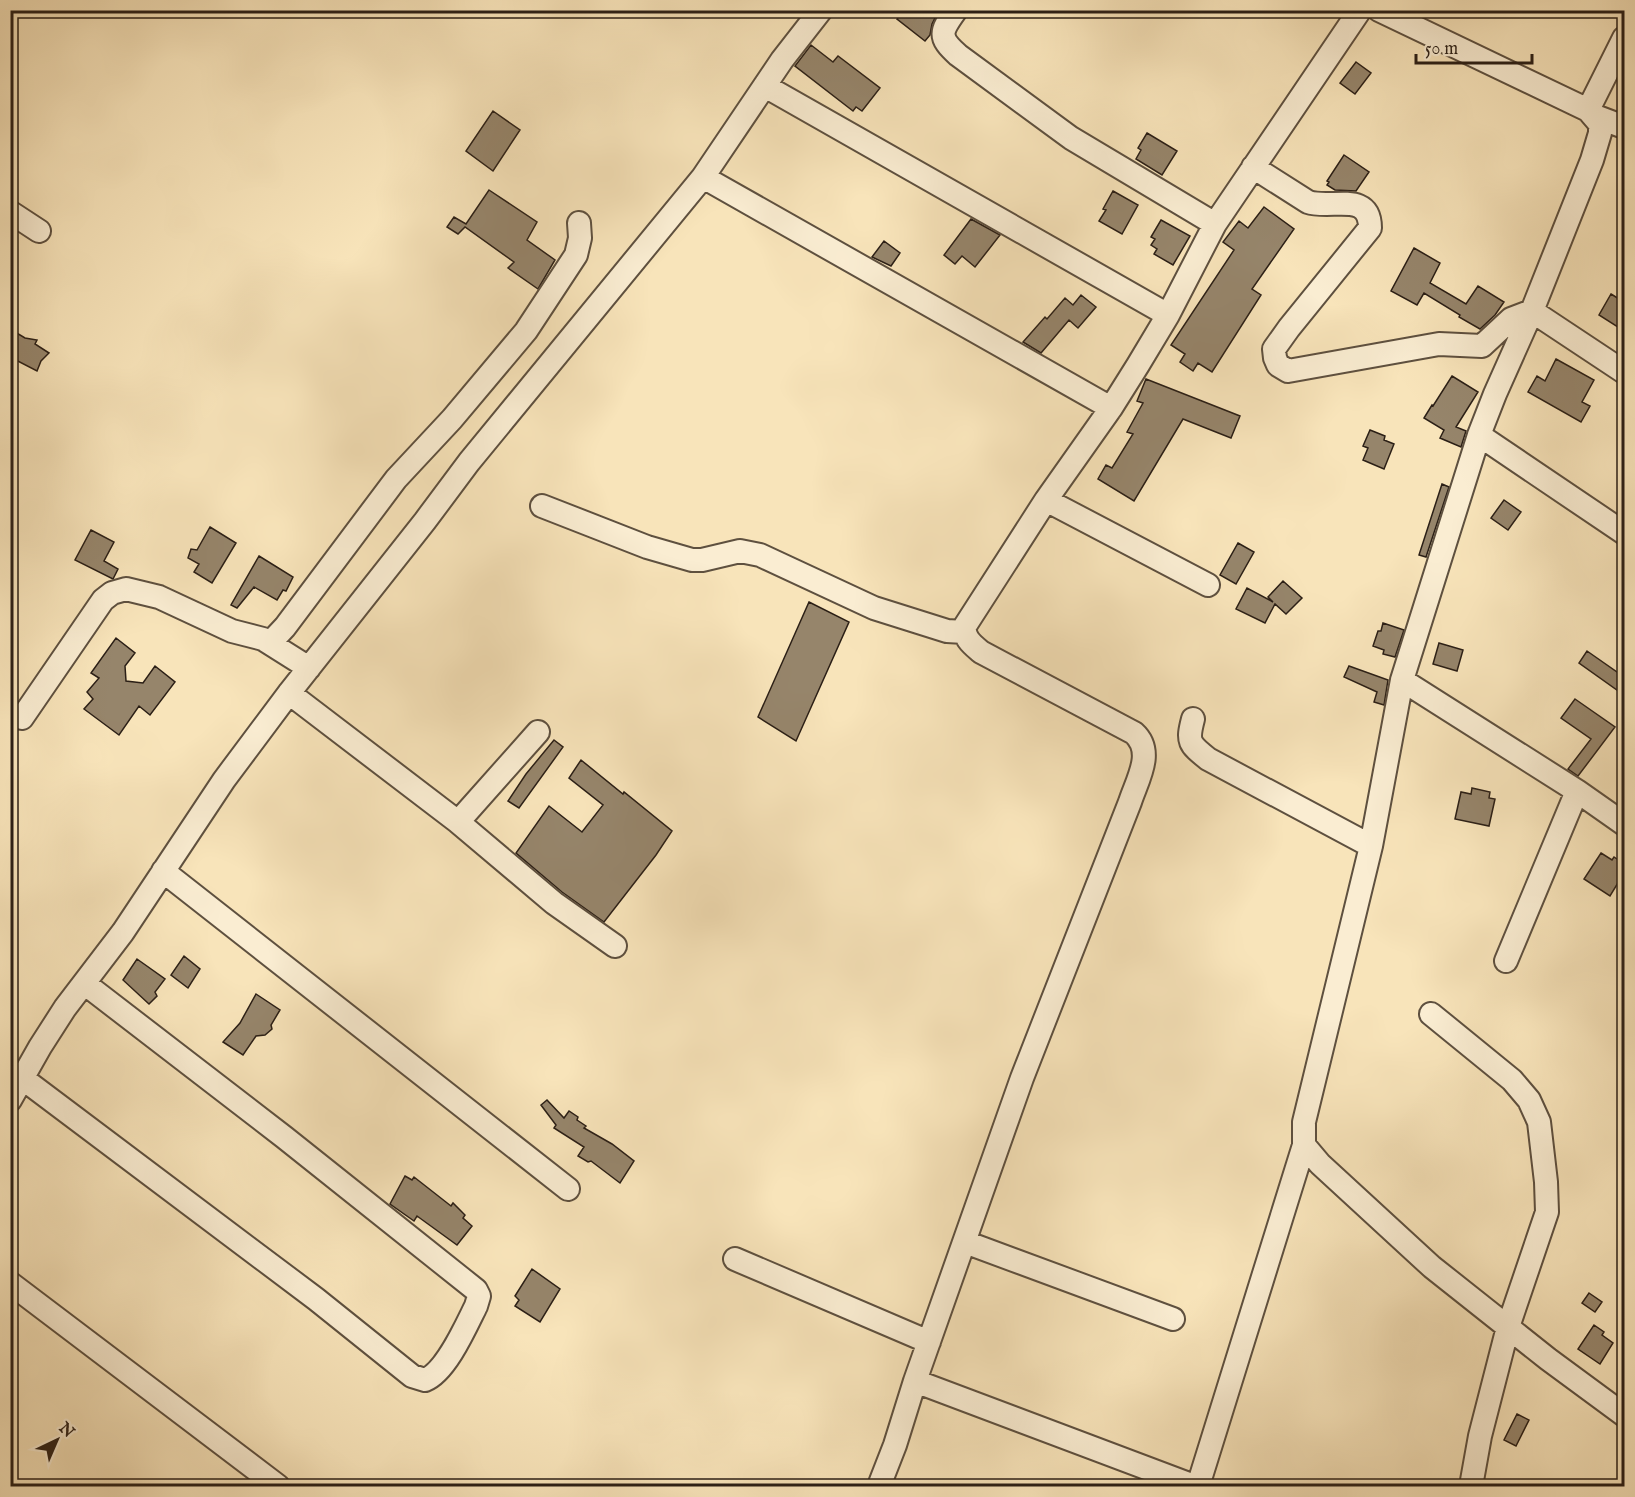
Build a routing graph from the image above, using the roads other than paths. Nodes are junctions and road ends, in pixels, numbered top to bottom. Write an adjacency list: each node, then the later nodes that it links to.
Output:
1 (821, 10): 6 (street)
2 (956, 10): 13 (street)
3 (1360, 10): 9 (street)
4 (1379, 10): 7 (street)
5 (1624, 38): 7 (street)
6 (765, 86): 10 (street); 16 (street)
7 (1592, 113): 8 (street); 15 (street)
8 (1624, 127)
9 (1253, 167): 13 (street); 15 (street)
10 (702, 177): 18 (street); 26 (street)
11 (10, 212): 14 (street)
12 (579, 223): 25 (street)
13 (1215, 224): 16 (street)
14 (39, 231)
15 (1532, 311): 17 (street); 19 (street)
16 (1168, 315): 18 (street)
17 (1624, 372)
18 (1111, 408): 20 (street)
19 (1479, 435): 22 (street); 27 (street)
20 (1046, 500): 23 (street); 24 (street)
21 (542, 506): 24 (street)
22 (1624, 533)
23 (1208, 585)
24 (964, 632): 45 (street)
25 (270, 643): 26 (street); 29 (street)
26 (309, 668): 28 (street)
27 (1402, 680): 32 (street); 35 (street)
28 (289, 693): 33 (street); 36 (street)
29 (22, 718)
30 (1193, 719): 35 (street)
31 (538, 732): 33 (street)
32 (1577, 790): 34 (street); 38 (street)
33 (458, 822): 37 (street)
34 (1624, 824)
35 (1371, 846): 43 (street)
36 (163, 871): 39 (street); 44 (street)
37 (615, 946)
38 (1506, 960)
39 (84, 983): 41 (street); 41 (street)
40 (1431, 1014): 49 (street)
41 (22, 1078): 42 (street)
42 (10, 1100)
43 (1304, 1145): 49 (street); 55 (street)
44 (567, 1189)
45 (965, 1242): 48 (street); 50 (street)
46 (735, 1259): 50 (street)
47 (10, 1283): 53 (street)
48 (1173, 1319)
49 (1508, 1327): 52 (street); 56 (street)
50 (929, 1342): 51 (street)
51 (915, 1381): 54 (street); 55 (street)
52 (1624, 1415)
53 (278, 1486)
54 (879, 1486)
55 (1196, 1486)
56 (1471, 1486)

